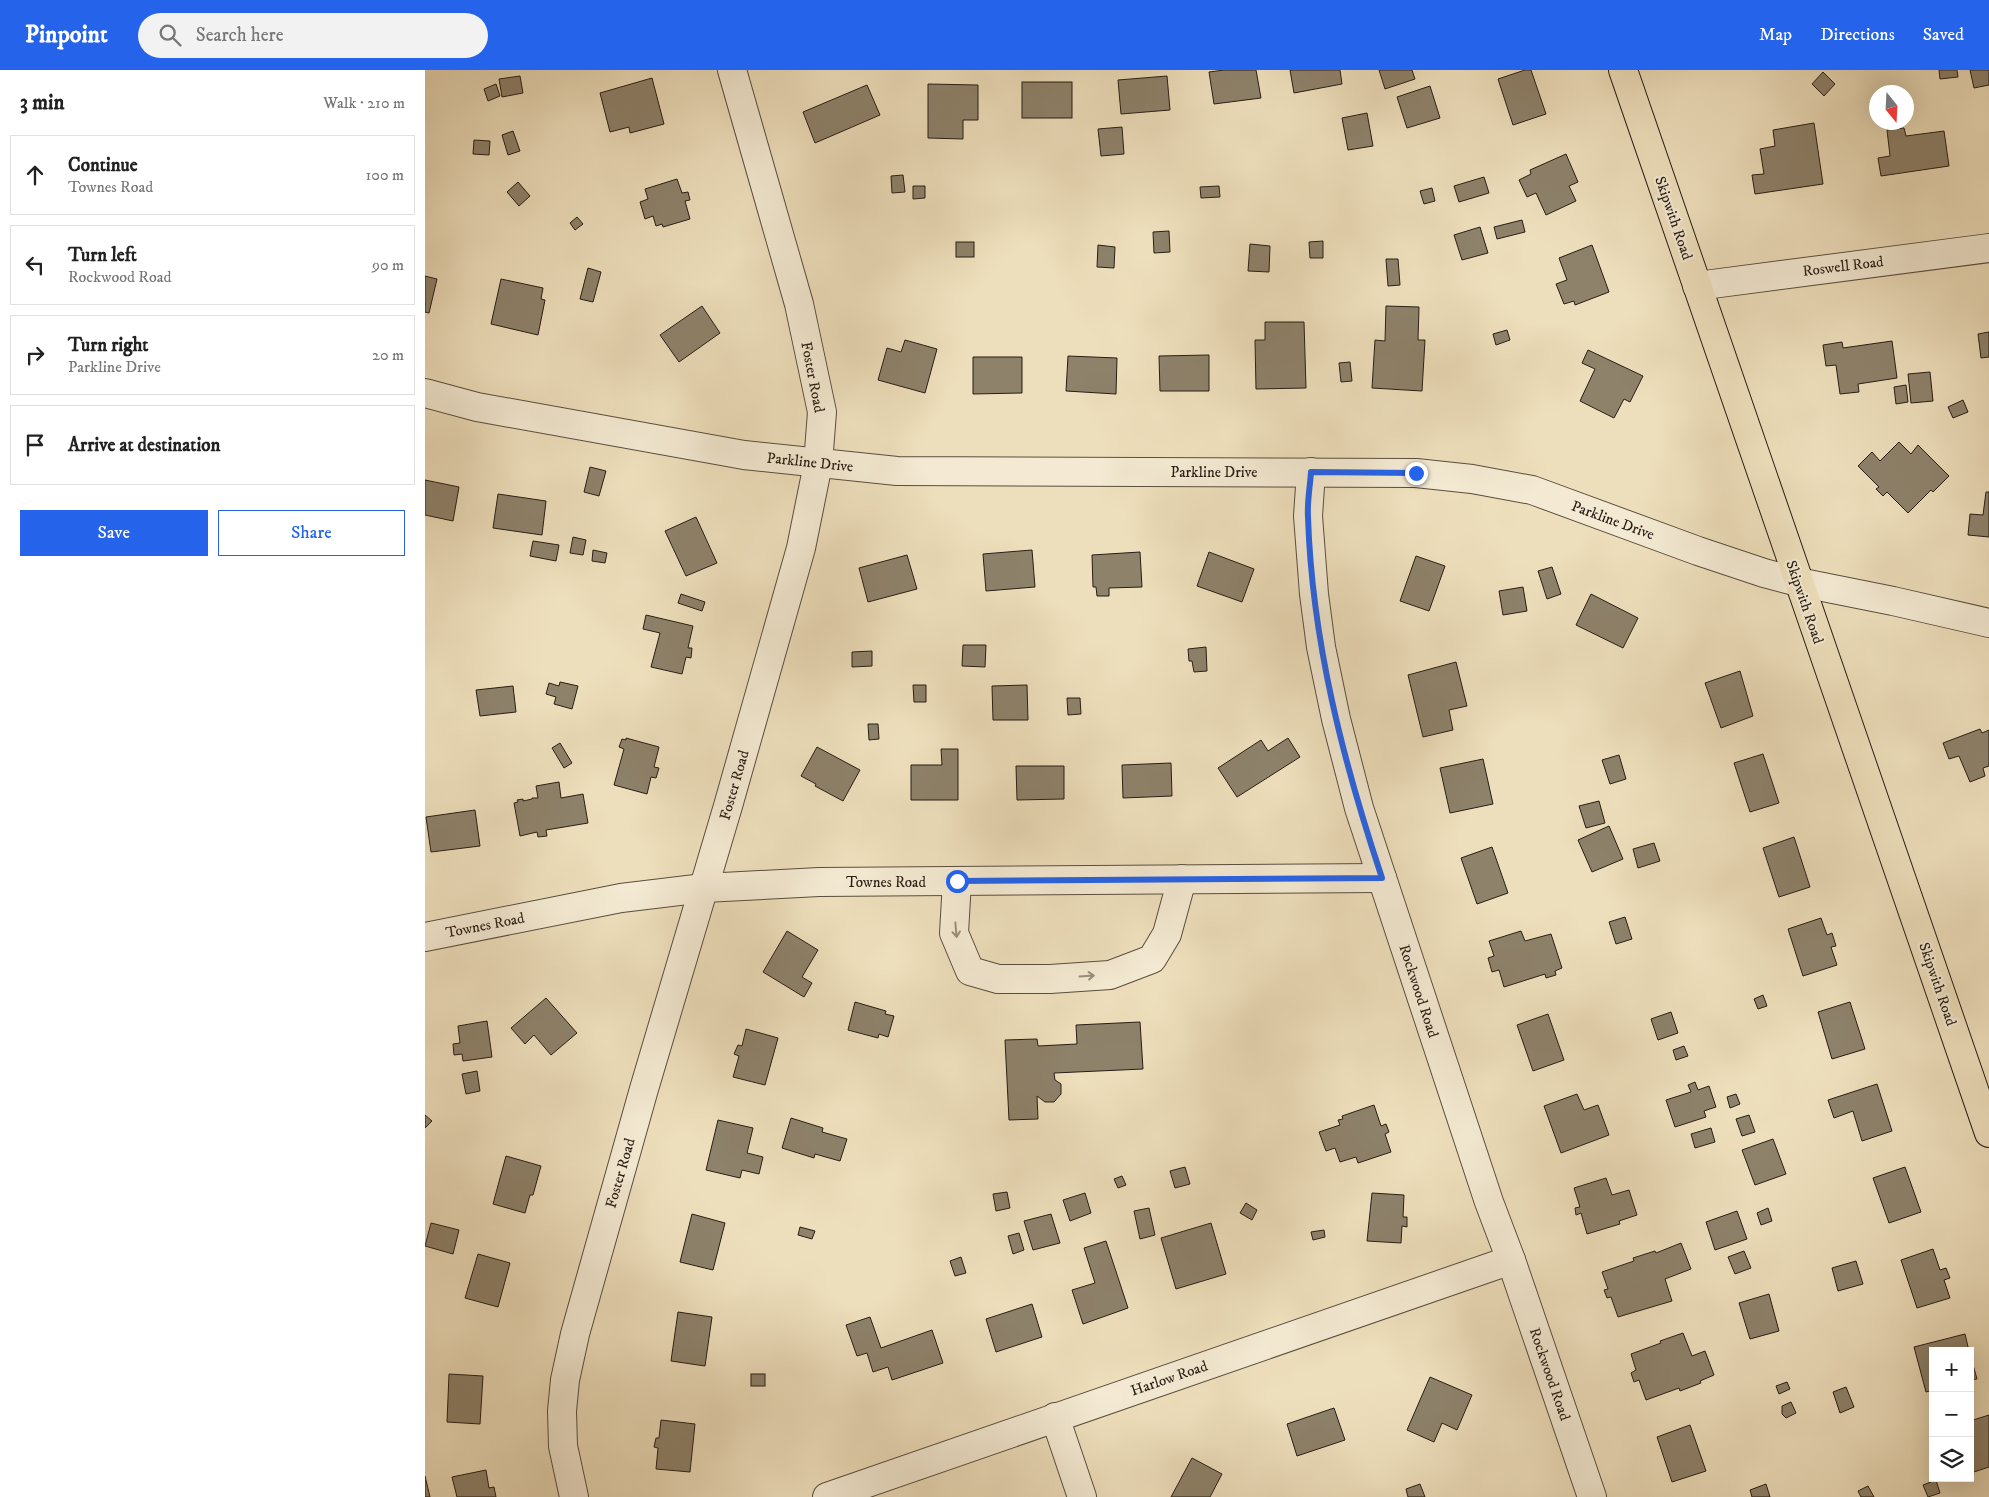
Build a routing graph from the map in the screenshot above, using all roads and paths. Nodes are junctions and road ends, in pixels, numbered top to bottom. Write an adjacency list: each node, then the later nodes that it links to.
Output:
1 (732, 70): 6 (street, Foster Road)
2 (1623, 70): 4 (main road, Skipwith Road)
3 (1989, 248): 4 (street, Roswell Road)
4 (1697, 286): 8 (main road, Skipwith Road)
5 (425, 393): 6 (street, Parkline Drive)
6 (818, 464): 7 (street, Parkline Drive); 13 (street, Foster Road)
7 (1311, 472): 8 (street, Parkline Drive); 10 (street, Rockwood Road)
8 (1798, 582): 9 (street, Parkline Drive); 15 (main road, Skipwith Road)
9 (1989, 623)
10 (1382, 878): 11 (street, Townes Road); 16 (street, Rockwood Road)
11 (1182, 879): 12 (street, Townes Road); 12 (street, one-way to 11)
12 (957, 881): 13 (street, Townes Road)
13 (704, 888): 14 (street, Townes Road); 18 (street, Foster Road)
14 (425, 937)
15 (1989, 1132)
16 (1511, 1260): 17 (street, Harlow Road); 21 (street, Rockwood Road)
17 (1055, 1417): 19 (street, Harlow Road); 20 (street)
18 (574, 1497)
19 (827, 1497)
20 (1081, 1497)
21 (1592, 1497)

